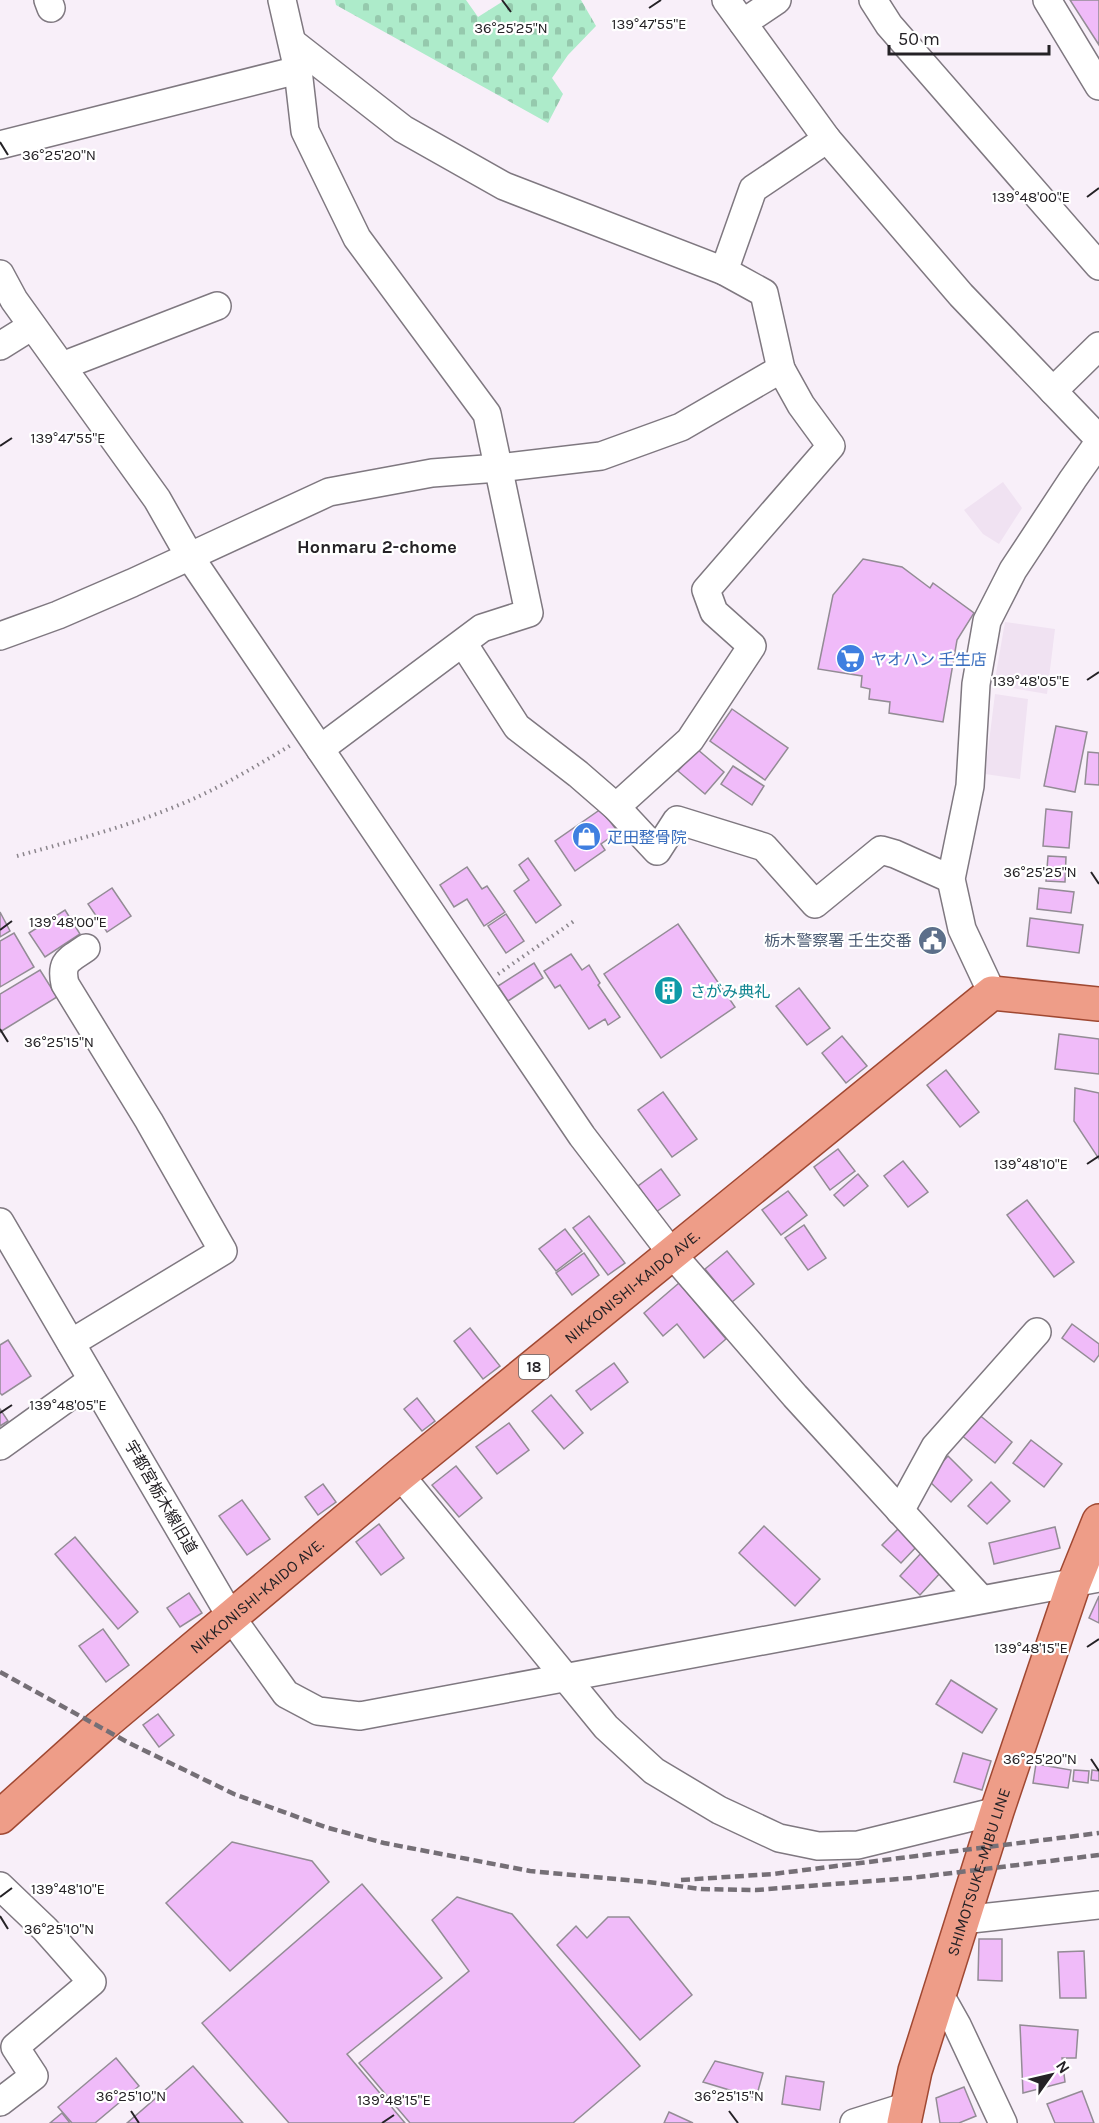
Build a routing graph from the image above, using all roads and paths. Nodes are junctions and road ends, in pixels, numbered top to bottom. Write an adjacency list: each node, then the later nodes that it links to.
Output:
1 (282, 0): 7 (street)
2 (726, 0): 6 (street)
3 (777, 0): 6 (street)
4 (873, 0): 12 (street)
5 (1047, 0): 9 (street)
6 (743, 23): 10 (street)
7 (293, 43): 8 (street); 13 (street)
8 (298, 70): 11 (street); 23 (street)
9 (1099, 86)
10 (827, 139): 13 (street); 21 (street)
11 (0, 145)
12 (1099, 266)
13 (724, 271): 20 (street)
14 (0, 274): 16 (street)
15 (217, 306): 19 (street)
16 (32, 326): 17 (street); 19 (street)
17 (0, 346)
18 (1099, 346): 21 (street)
19 (62, 366): 24 (street)
20 (780, 369): 23 (street); 28 (street)
21 (1053, 392): 22 (street)
22 (1099, 441): 30 (street)
23 (498, 468): 24 (street); 26 (street)
24 (190, 557): 25 (street); 27 (street)
25 (0, 636)
26 (463, 643): 27 (street); 28 (street)
27 (315, 741): 29 (path); 33 (street)
28 (615, 807): 30 (street)
29 (17, 856)
30 (951, 879): 34 (street)
31 (574, 921): 33 (path)
32 (86, 948): 39 (street)
33 (480, 986): 37 (street)
34 (992, 993): 35 (main road); 37 (main road, NIKKONISHI-KAIDO AVE. / 18)
35 (1099, 1004)
36 (0, 1222): 39 (street, 宇都宮栃木線旧道)
37 (673, 1255): 42 (main road, NIKKONISHI-KAIDO AVE. / 18); 43 (street)
38 (1037, 1332): 43 (street)
39 (71, 1343): 40 (street, 宇都宮栃木線旧道)
40 (92, 1380): 41 (street); 47 (street, 宇都宮栃木線旧道)
41 (0, 1446)
42 (400, 1475): 47 (main road, NIKKONISHI-KAIDO AVE. / 18); 48 (street)
43 (900, 1511): 46 (street)
44 (1099, 1521): 45 (main road, SHIMOTSUKE-MIBU LINE)
45 (1087, 1580): 46 (street, 宇都宮栃木線旧道); 49 (main road, SHIMOTSUKE-MIBU LINE)
46 (981, 1599): 48 (street, 宇都宮栃木線旧道)
47 (231, 1617): 48 (street, 宇都宮栃木線旧道); 50 (main road, NIKKONISHI-KAIDO AVE. / 18)
48 (566, 1678): 49 (street)
49 (997, 1811): 53 (main road, SHIMOTSUKE-MIBU LINE)
50 (0, 1817)
51 (0, 1886): 55 (street)
52 (1099, 1905): 53 (street)
53 (962, 1920): 54 (main road, SHIMOTSUKE-MIBU LINE)
54 (939, 1993): 56 (main road, SHIMOTSUKE-MIBU LINE); 58 (street)
55 (0, 2102)
56 (906, 2114): 57 (street)
57 (854, 2123)
58 (1003, 2123)

